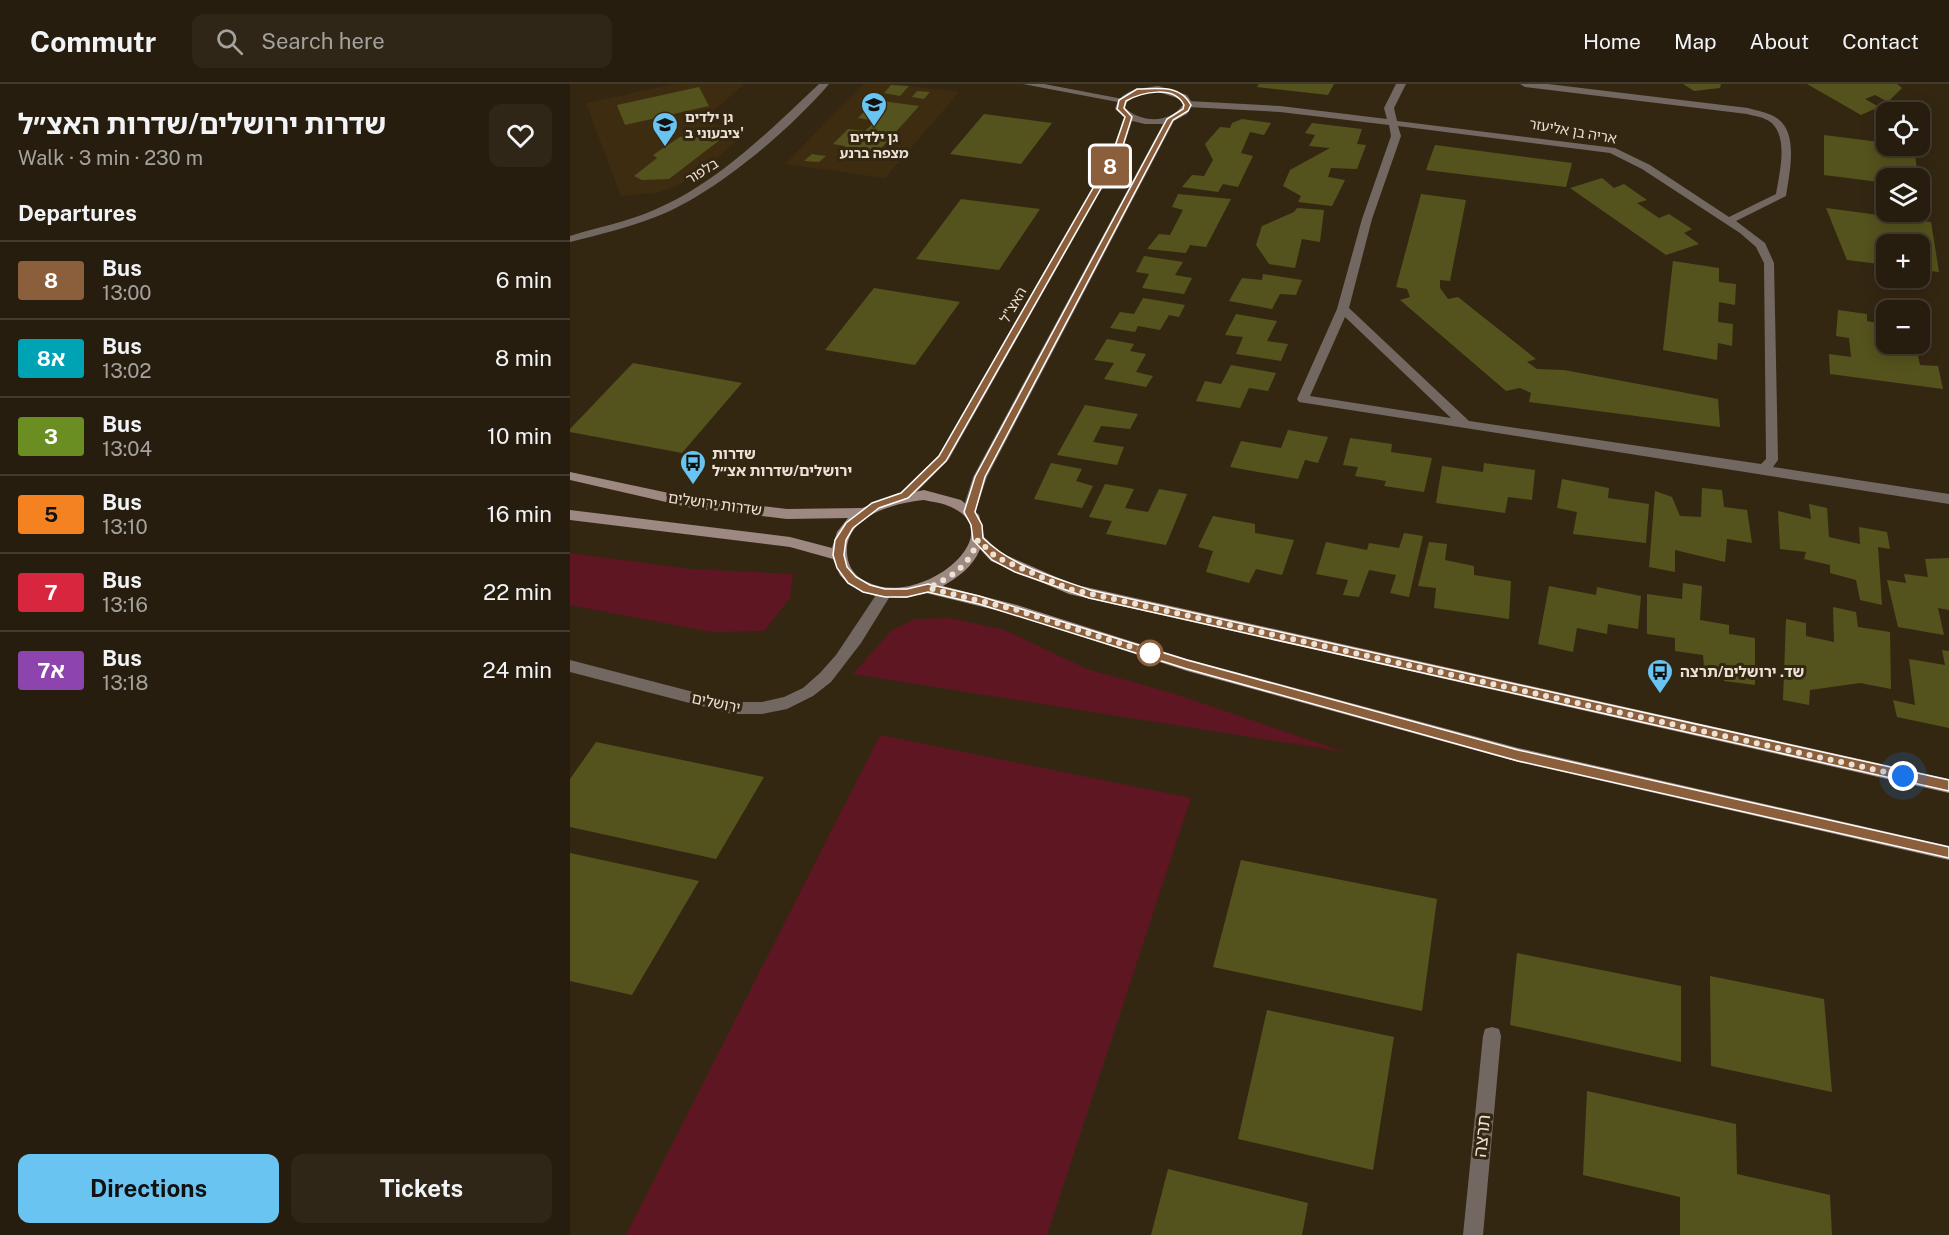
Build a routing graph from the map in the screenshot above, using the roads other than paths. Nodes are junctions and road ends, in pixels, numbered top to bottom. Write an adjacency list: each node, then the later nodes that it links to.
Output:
1 (824, 84): 12 (street, בלפור)
2 (1028, 84): 6 (street)
3 (1401, 84): 10 (street)
4 (1525, 84): 11 (street)
5 (1176, 88): 6 (street); 7 (street)
6 (1123, 100): 8 (street)
7 (1188, 105): 9 (street); 10 (street, אריה בן אליעזר)
8 (1129, 117): 9 (street); 17 (street, האצ"ל)
9 (1170, 119): 19 (street)
10 (1393, 121): 11 (street, אריה בן אליעזר); 13 (street)
11 (1729, 221): 15 (street, אריה בן אליעזר)
12 (570, 239)
13 (1342, 309): 14 (street); 14 (street)
14 (1465, 424): 15 (street)
15 (1748, 470): 18 (street)
16 (570, 476): 20 (main road, שדרות ירושלים)
17 (905, 496): 19 (main road); 20 (main road)
18 (1949, 499)
19 (969, 512): 22 (main road)
20 (862, 513): 23 (main road)
21 (570, 516): 23 (main road, שדרות ירושלים)
22 (978, 540): 24 (main road); 27 (main road)
23 (838, 555): 25 (main road)
24 (928, 588): 25 (main road); 28 (main road)
25 (885, 593): 26 (street, ירושלים)
26 (570, 666)
27 (1949, 786)
28 (1949, 853)
29 (1492, 1036): 30 (street, תרצה)
30 (1473, 1235)

